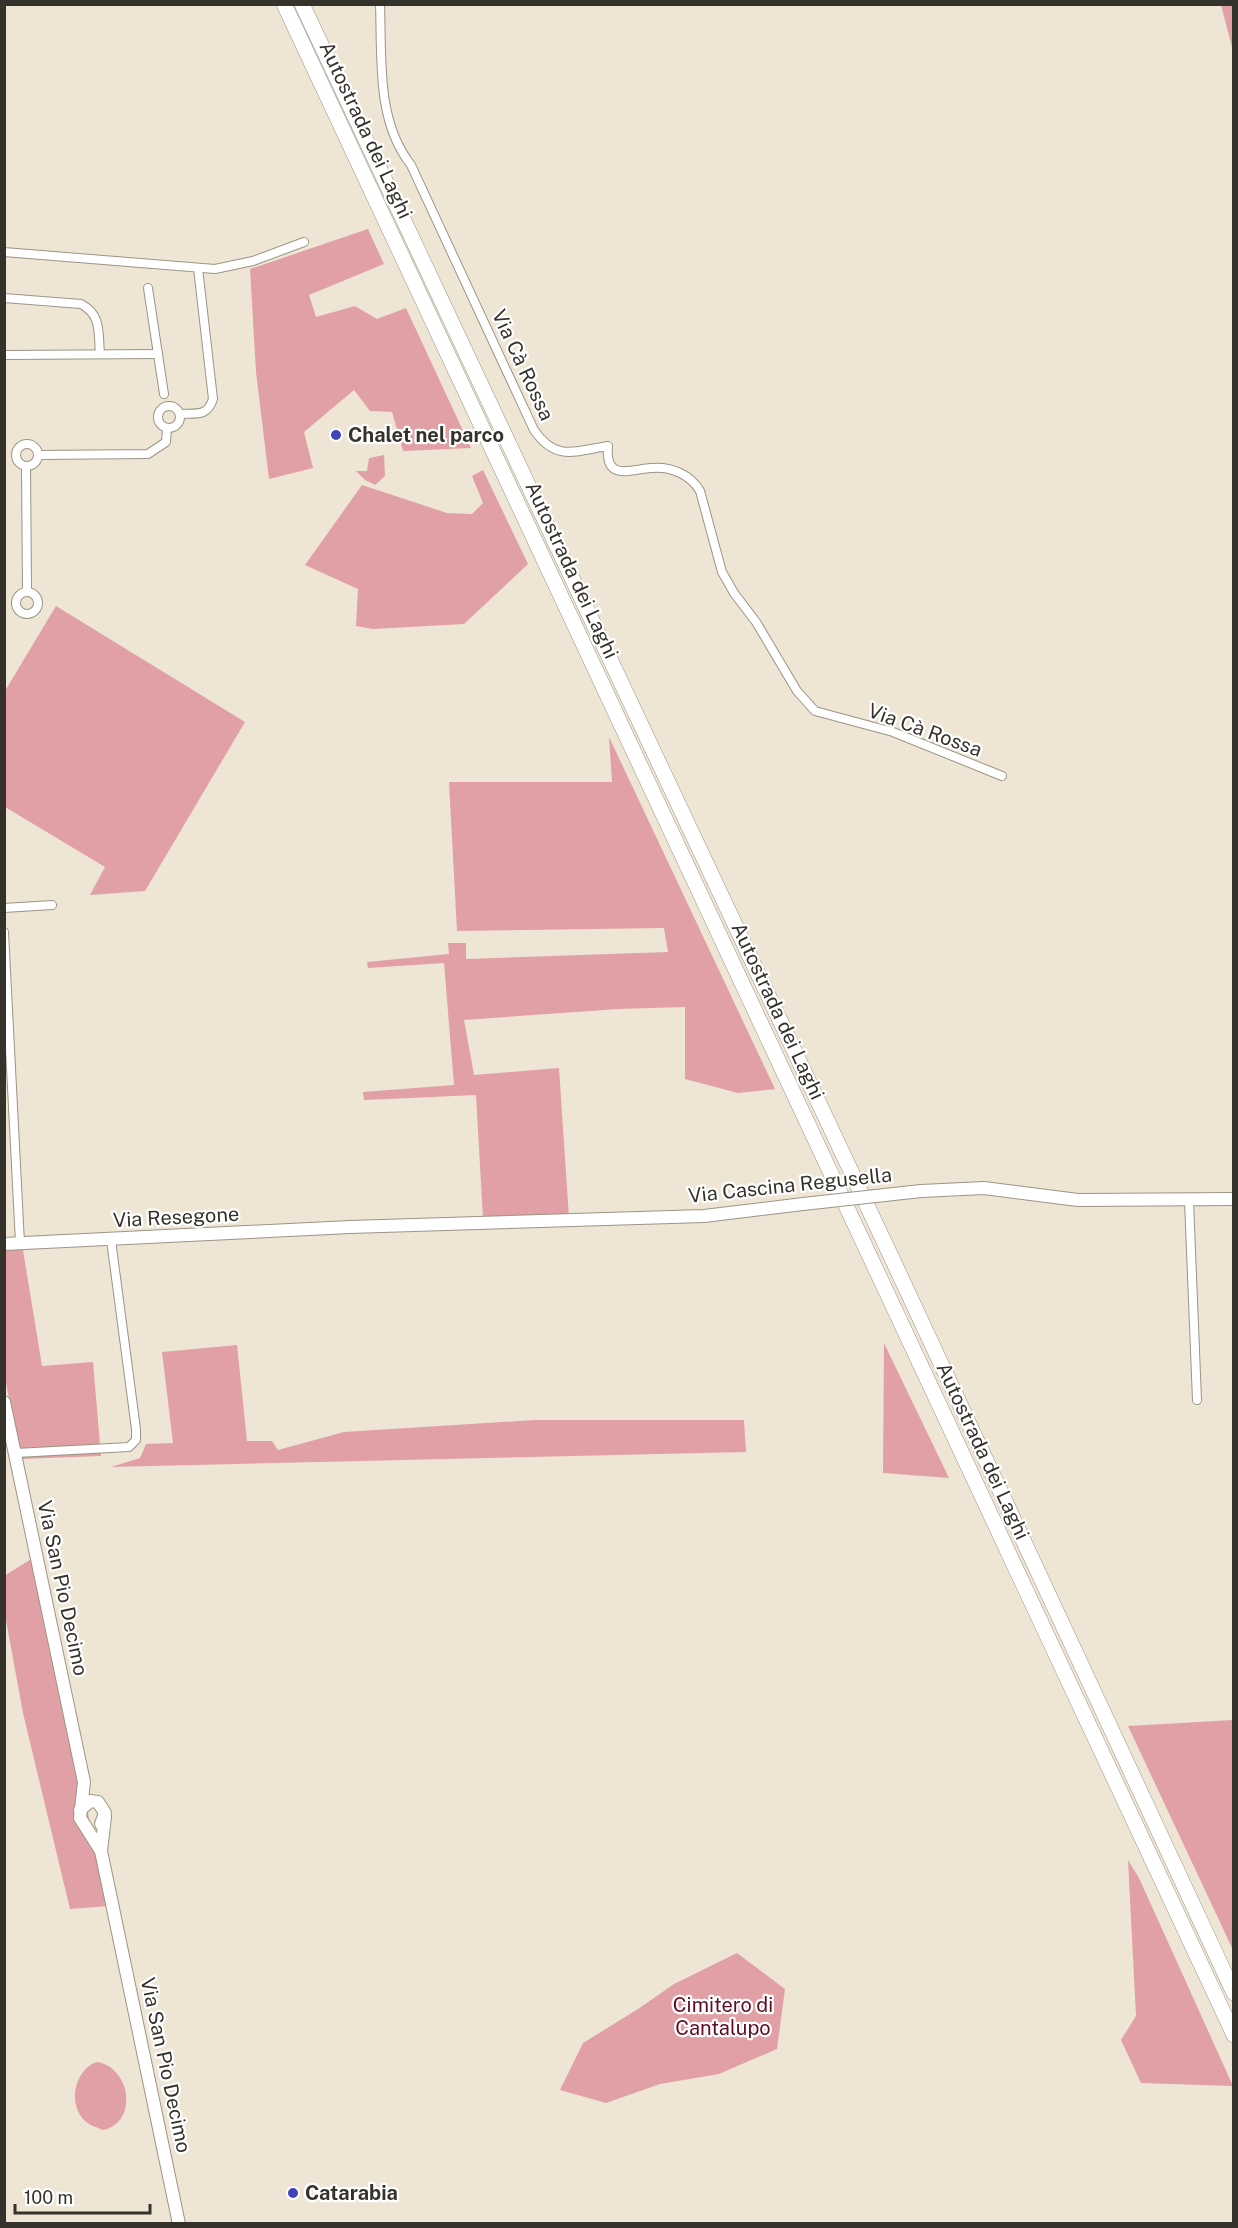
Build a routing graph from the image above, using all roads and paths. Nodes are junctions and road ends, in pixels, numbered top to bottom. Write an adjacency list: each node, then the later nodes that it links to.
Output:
1 (284, 4): 38 (highway, Autostrada dei Laghi)
2 (302, 4): 37 (highway, Autostrada dei Laghi)
3 (380, 4): 20 (street, Via Cà Rossa)
4 (304, 242): 6 (street)
5 (4, 252): 6 (street)
6 (198, 268): 13 (street)
7 (148, 288): 10 (street)
8 (4, 298): 9 (street)
9 (100, 354): 10 (street); 11 (street)
10 (158, 354): 12 (street)
11 (4, 355)
12 (164, 394)
13 (180, 414): 14 (street); 14 (street)
14 (167, 428): 17 (street)
15 (4, 452): 16 (street)
16 (16, 453): 17 (street); 18 (street)
17 (39, 455): 18 (street)
18 (26, 466): 19 (street)
19 (27, 592)
20 (1002, 776)
21 (52, 905): 22 (street)
22 (4, 908)
23 (4, 932): 28 (street)
24 (1233, 1199): 25 (street, Via Cascina Regusella)
25 (1189, 1201): 26 (street, Via Cascina Regusella, bridge); 30 (street)
26 (350, 1227): 27 (street, Via Resegone)
27 (111, 1240): 28 (street, Via Resegone); 32 (street)
28 (20, 1243): 29 (street, Via Resegone)
29 (4, 1244)
30 (1197, 1400)
31 (4, 1402): 32 (street, Via San Pio Decimo)
32 (16, 1453): 33 (street, Via San Pio Decimo)
33 (84, 1782): 34 (street, Via San Pio Decimo); 35 (street, Via San Pio Decimo)
34 (103, 1811): 35 (street); 35 (street); 36 (street, Via San Pio Decimo)
35 (82, 1816): 36 (street, Via San Pio Decimo)
36 (101, 1851): 39 (street, Via San Pio Decimo)
37 (1233, 1993)
38 (1233, 2035)
39 (180, 2221)

